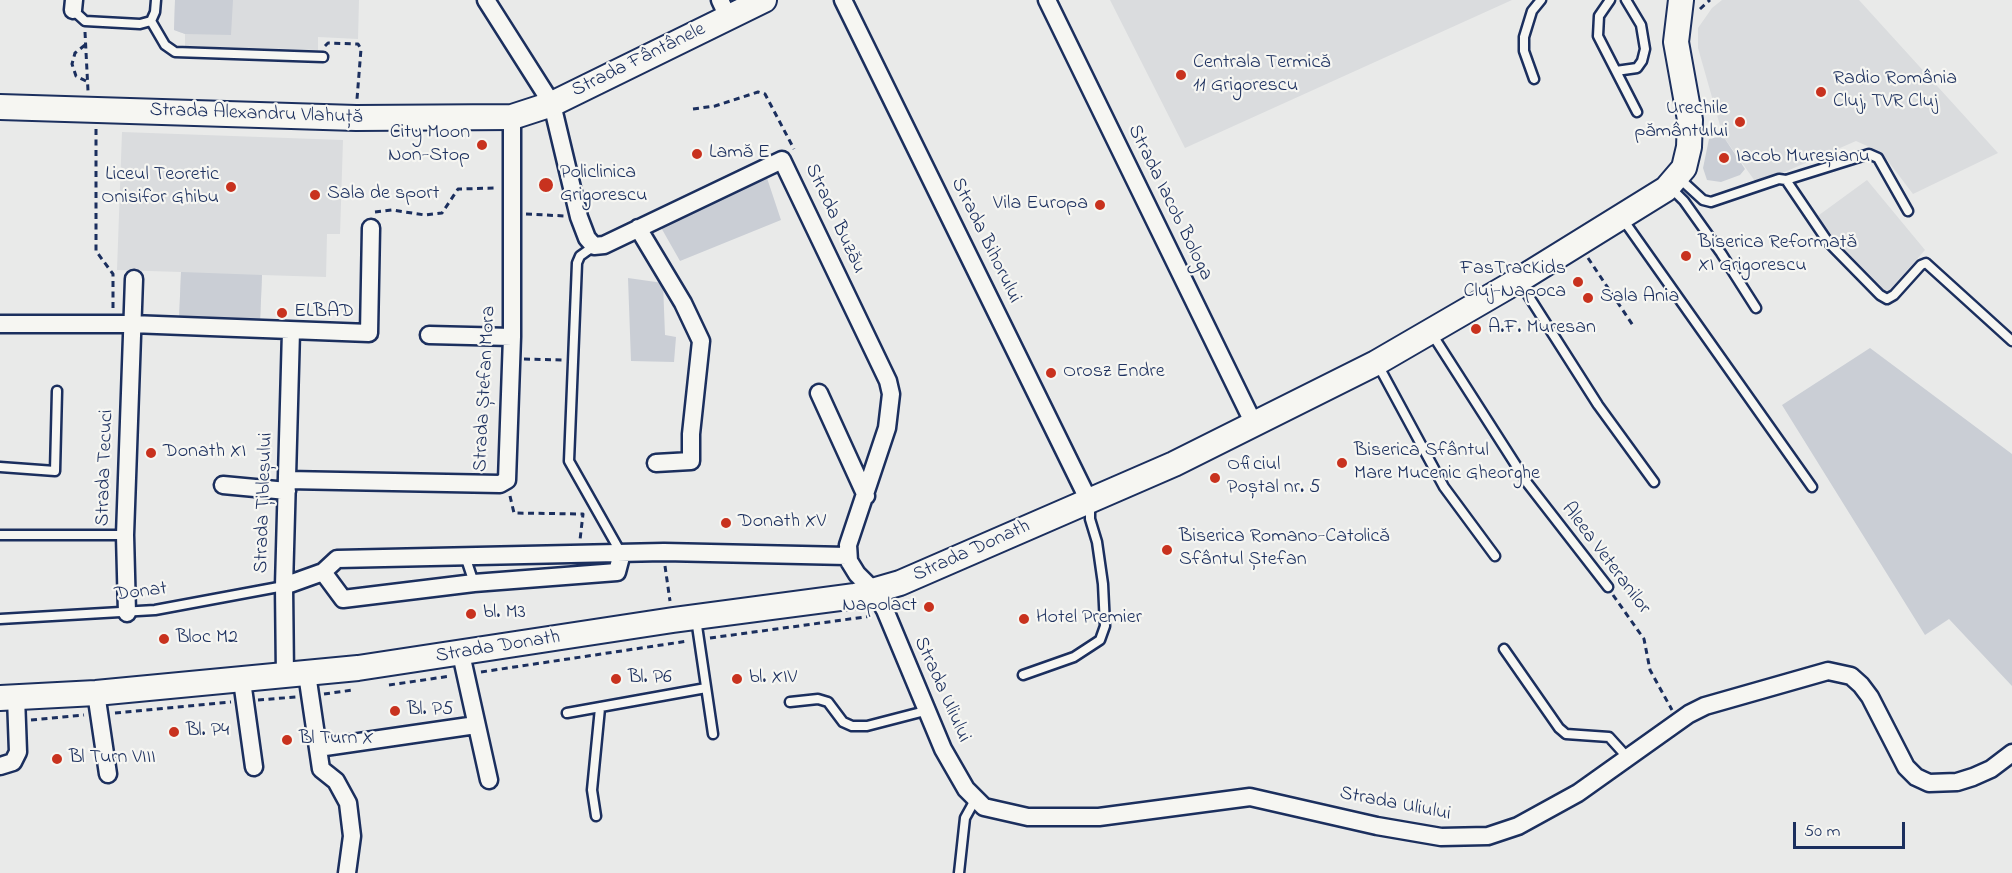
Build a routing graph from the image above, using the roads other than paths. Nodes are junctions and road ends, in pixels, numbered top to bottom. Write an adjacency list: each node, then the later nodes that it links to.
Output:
1 (156, 0): 12 (lane)
2 (486, 0): 16 (street)
3 (764, 0): 10 (main road, Strada Fântânele)
4 (843, 0): 48 (street, Strada Bihorului)
5 (1047, 0): 40 (street, Strada Iacob Bologa)
6 (1541, 0): 15 (lane)
7 (1610, 0): 14 (lane)
8 (1626, 0): 14 (lane)
9 (1683, 3): 21 (main road)
10 (724, 8): 16 (main road, Strada Fântânele)
11 (77, 10): 12 (lane)
12 (150, 21): 13 (lane)
13 (323, 57)
14 (1616, 71): 18 (lane)
15 (1534, 79)
16 (552, 104): 19 (main road, Strada Fântânele); 26 (street)
17 (0, 107): 19 (main road, Strada Alexandru Vlahuță)
18 (1637, 112)
19 (512, 117): 35 (street, Strada Ștefan Mora)
20 (1786, 180): 21 (lane); 22 (lane); 36 (lane)
21 (1674, 182): 23 (main road, Strada Donath); 29 (lane)
22 (1908, 211)
23 (1622, 217): 28 (main road, Strada Donath); 46 (lane)
24 (371, 228): 32 (street)
25 (638, 228): 26 (street, Strada Buzău); 41 (street); 47 (street, Strada Buzău)
26 (594, 246): 51 (lane)
27 (134, 279): 31 (street)
28 (1519, 280): 33 (main road, Strada Donath); 43 (lane)
29 (1756, 308)
30 (0, 324): 31 (street)
31 (131, 324): 32 (street); 50 (street, Strada Tecuci)
32 (291, 332): 45 (street, Strada Țibleșului)
33 (1431, 332): 37 (main road, Strada Donath); 58 (lane, Aleea Veteranilor)
34 (429, 335): 35 (street)
35 (512, 338): 45 (street, Strada Ștefan Mora)
36 (2012, 341)
37 (1376, 363): 40 (main road, Strada Donath); 54 (lane)
38 (57, 391): 42 (lane)
39 (819, 393): 47 (street)
40 (1254, 424): 48 (main road, Strada Donath)
41 (656, 463)
42 (0, 467)
43 (1654, 482)
44 (223, 485): 45 (street, Strada Ștefan Mora)
45 (287, 485): 57 (street, Strada Țibleșului)
46 (1812, 487)
47 (866, 496): 53 (street, Strada Buzău)
48 (1089, 501): 59 (main road, Strada Donath); 66 (lane)
49 (0, 535): 50 (lane)
50 (125, 535): 60 (street, Strada Tecuci)
51 (622, 553): 52 (street); 53 (street); 56 (street)
52 (465, 556): 55 (street); 56 (lane)
53 (847, 556): 59 (street)
54 (1495, 556)
55 (323, 572): 56 (street); 57 (street)
56 (474, 584)
57 (284, 586): 60 (lane, Donat); 65 (street, Strada Țibleșului)
58 (1608, 587)
59 (874, 591): 61 (main road, Strada Donath); 73 (street, Strada Uliului)
60 (127, 613): 62 (lane, Donat)
61 (696, 617): 64 (main road, Strada Donath); 68 (lane)
62 (0, 619)
63 (1504, 649): 79 (lane)
64 (461, 654): 65 (main road, Strada Donath); 75 (street)
65 (296, 675): 67 (main road, Strada Donath); 77 (street, Strada Țibleșului)
66 (1023, 675)
67 (242, 681): 69 (main road, Strada Donath); 81 (street)
68 (706, 688): 72 (lane); 76 (lane)
69 (96, 693): 70 (main road, Strada Donath); 82 (street)
70 (8, 697): 80 (street)
71 (790, 702): 73 (lane)
72 (600, 708): 74 (lane); 85 (lane)
73 (925, 711): 84 (street, Strada Uliului)
74 (567, 713)
75 (476, 725): 77 (street); 83 (street)
76 (713, 734)
77 (318, 748): 86 (street, Strada Țibleșului)
78 (2012, 753): 79 (street, Strada Uliului)
79 (1628, 758): 84 (street, Strada Uliului)
80 (0, 766)
81 (254, 767)
82 (108, 774)
83 (489, 780)
84 (975, 800): 87 (lane)
85 (596, 816)
86 (347, 873)
87 (958, 873)

